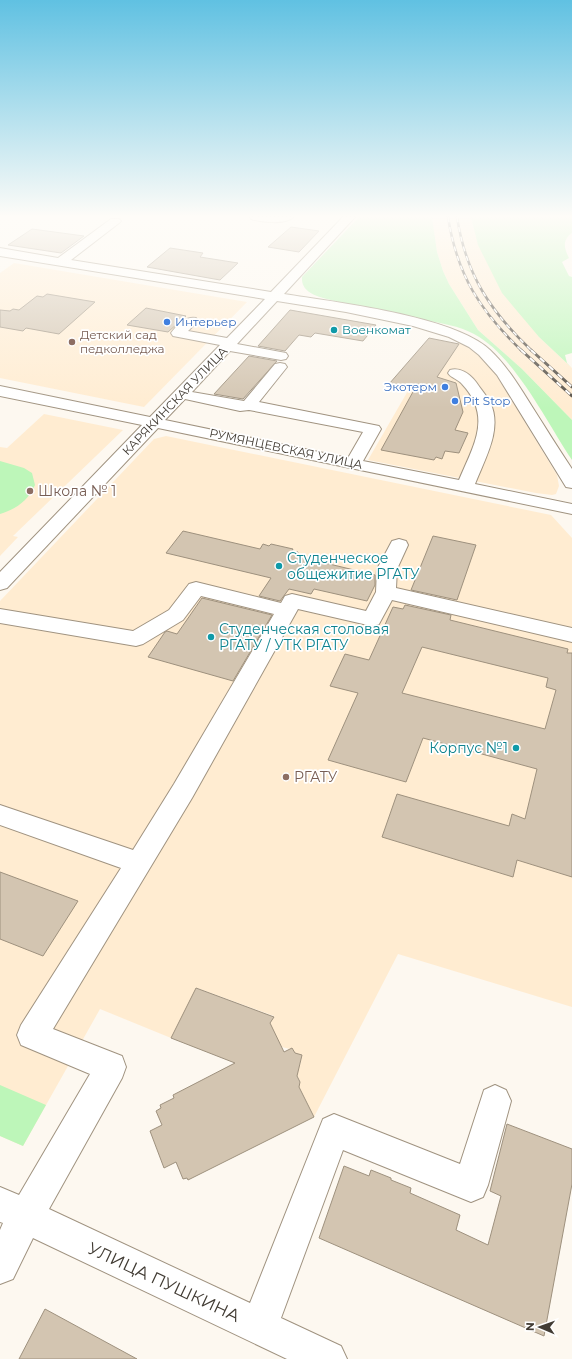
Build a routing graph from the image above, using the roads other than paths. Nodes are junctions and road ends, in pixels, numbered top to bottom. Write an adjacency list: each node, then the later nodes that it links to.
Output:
1 (173, 280): 3 (street)
2 (290, 280): 3 (street, КАРЯКИНСКАЯ УЛИЦА)
3 (274, 297): 5 (street, КАРЯКИНСКАЯ УЛИЦА); 12 (street)
4 (191, 321): 5 (street)
5 (229, 345): 8 (street, КАРЯКИНСКАЯ УЛИЦА); 9 (street)
6 (455, 373): 13 (street)
7 (0, 391): 10 (street, РУМЯНЦЕВСКАЯ УЛИЦА)
8 (181, 394): 9 (street); 10 (street, КАРЯКИНСКАЯ УЛИЦА)
9 (249, 405): 11 (street)
10 (154, 422): 11 (street, РУМЯНЦЕВСКАЯ УЛИЦА); 16 (street, КАРЯКИНСКАЯ УЛИЦА)
11 (353, 463): 13 (street, РУМЯНЦЕВСКАЯ УЛИЦА)
12 (572, 483)
13 (465, 486): 14 (street, РУМЯНЦЕВСКАЯ УЛИЦА)
14 (569, 510)
15 (399, 545): 17 (street)
16 (0, 584)
17 (386, 592): 18 (street); 20 (street)
18 (287, 611): 19 (street); 22 (street)
19 (0, 616)
20 (572, 635)
21 (0, 814): 22 (street)
22 (139, 863): 24 (street)
23 (495, 1101): 26 (street)
24 (13, 1210): 25 (street); 26 (street, УЛИЦА ПУШКИНА)
25 (0, 1266)
26 (259, 1327): 27 (street, УЛИЦА ПУШКИНА)
27 (328, 1359)

